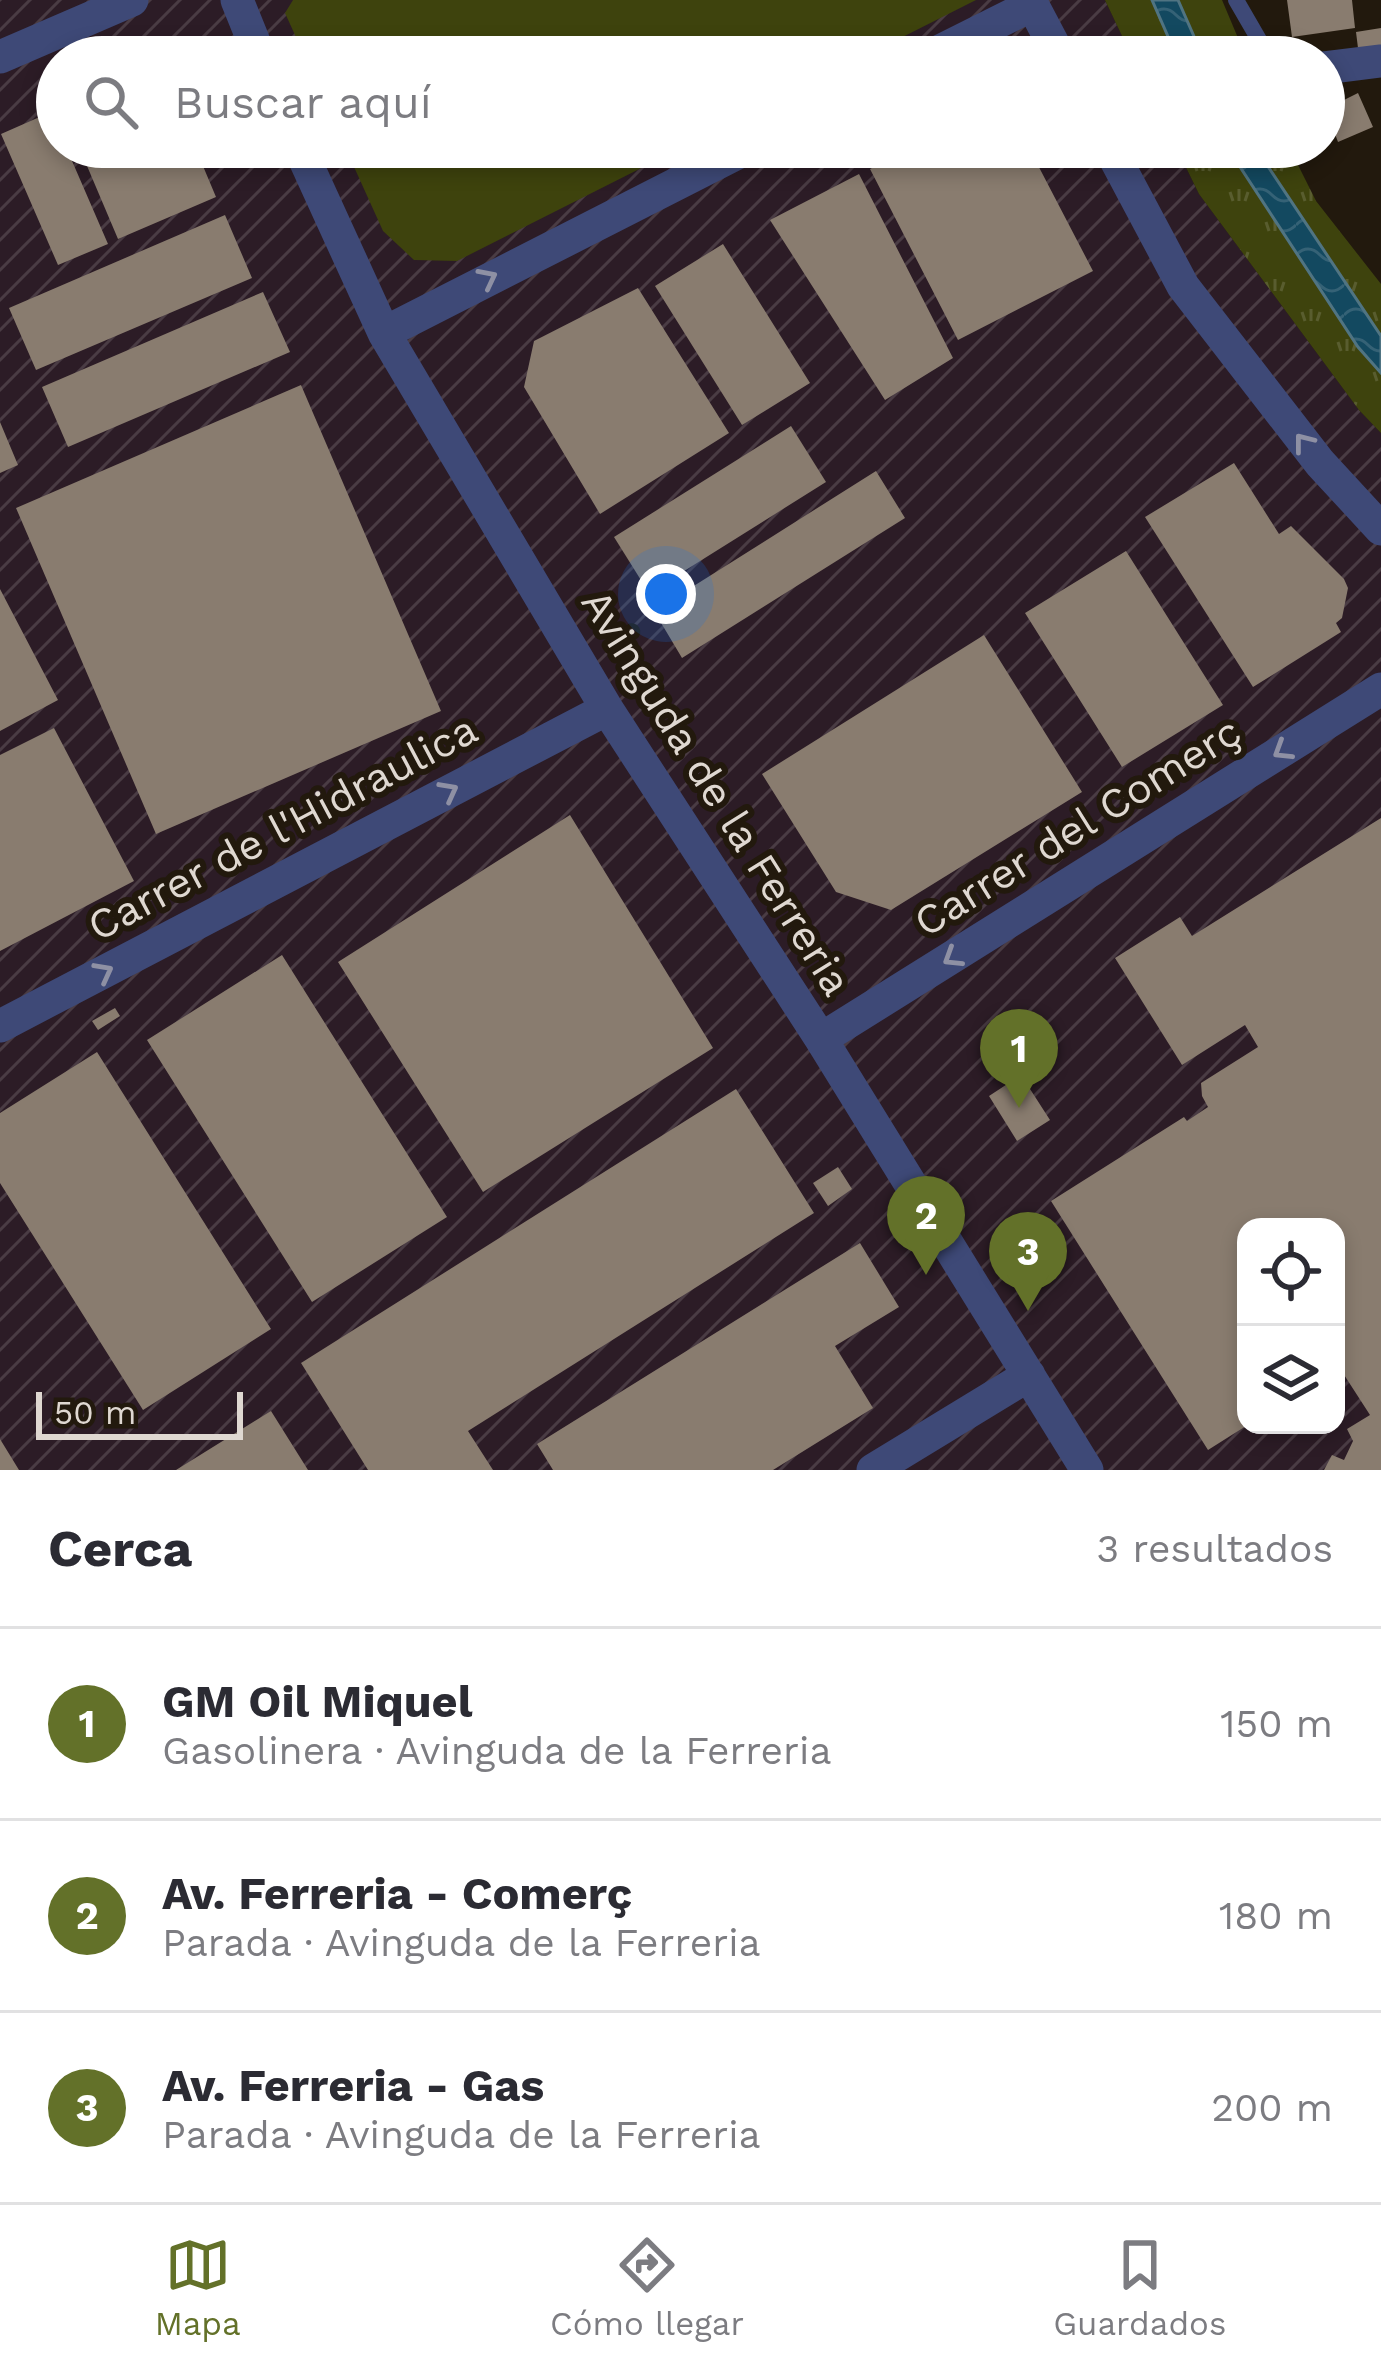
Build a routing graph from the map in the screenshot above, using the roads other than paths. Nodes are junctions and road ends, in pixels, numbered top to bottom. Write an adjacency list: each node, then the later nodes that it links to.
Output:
1 (132, 0): 5 (street)
2 (237, 0): 6 (street)
3 (1236, 0): 9 (lane)
4 (1031, 2): 7 (street); 8 (street)
5 (49, 36)
6 (252, 36)
7 (967, 36)
8 (1049, 36)
9 (1257, 36)
10 (36, 41): 11 (street)
11 (0, 57)
12 (309, 168): 15 (street, Avinguda de la Ferreria)
13 (708, 168): 15 (street, one-way to 13)
14 (1119, 168): 16 (street, one-way to 14)
15 (384, 333): 18 (street, Avinguda de la Ferreria)
16 (1381, 529)
17 (1381, 689): 20 (street, Carrer del Comerç, one-way to 20)
18 (607, 709): 19 (street, Carrer de l'Hidraulica, one-way to 18); 20 (street, Avinguda de la Ferreria)
19 (0, 1026)
20 (821, 1039): 21 (street, Avinguda de la Ferreria)
21 (1029, 1375): 22 (street); 23 (street, Avinguda de la Ferreria)
22 (873, 1470)
23 (1087, 1470)

